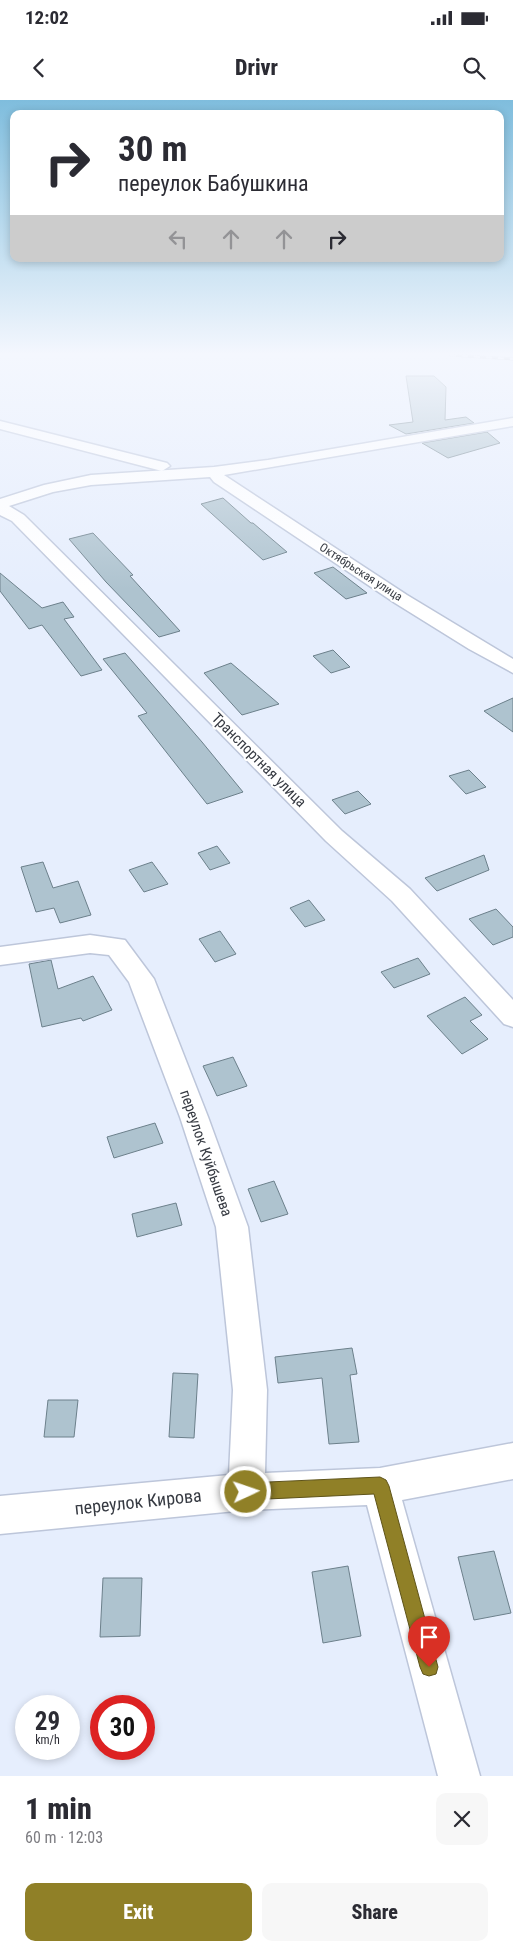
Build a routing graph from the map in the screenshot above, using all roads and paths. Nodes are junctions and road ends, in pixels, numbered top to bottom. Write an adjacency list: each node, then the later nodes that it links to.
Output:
1 (32, 433): 3 (street)
2 (449, 433): 3 (street)
3 (214, 472): 4 (street); 6 (street, Октябрьская улица)
4 (0, 504)
5 (0, 508): 8 (street, Транспортная улица)
6 (513, 667)
7 (0, 956): 11 (street, переулок Куйбышева)
8 (513, 1017)
9 (513, 1461): 10 (street, переулок Кирова)
10 (380, 1486): 11 (street, переулок Кирова); 13 (street)
11 (246, 1492): 12 (street, переулок Кирова)
12 (0, 1516)
13 (458, 1776)

